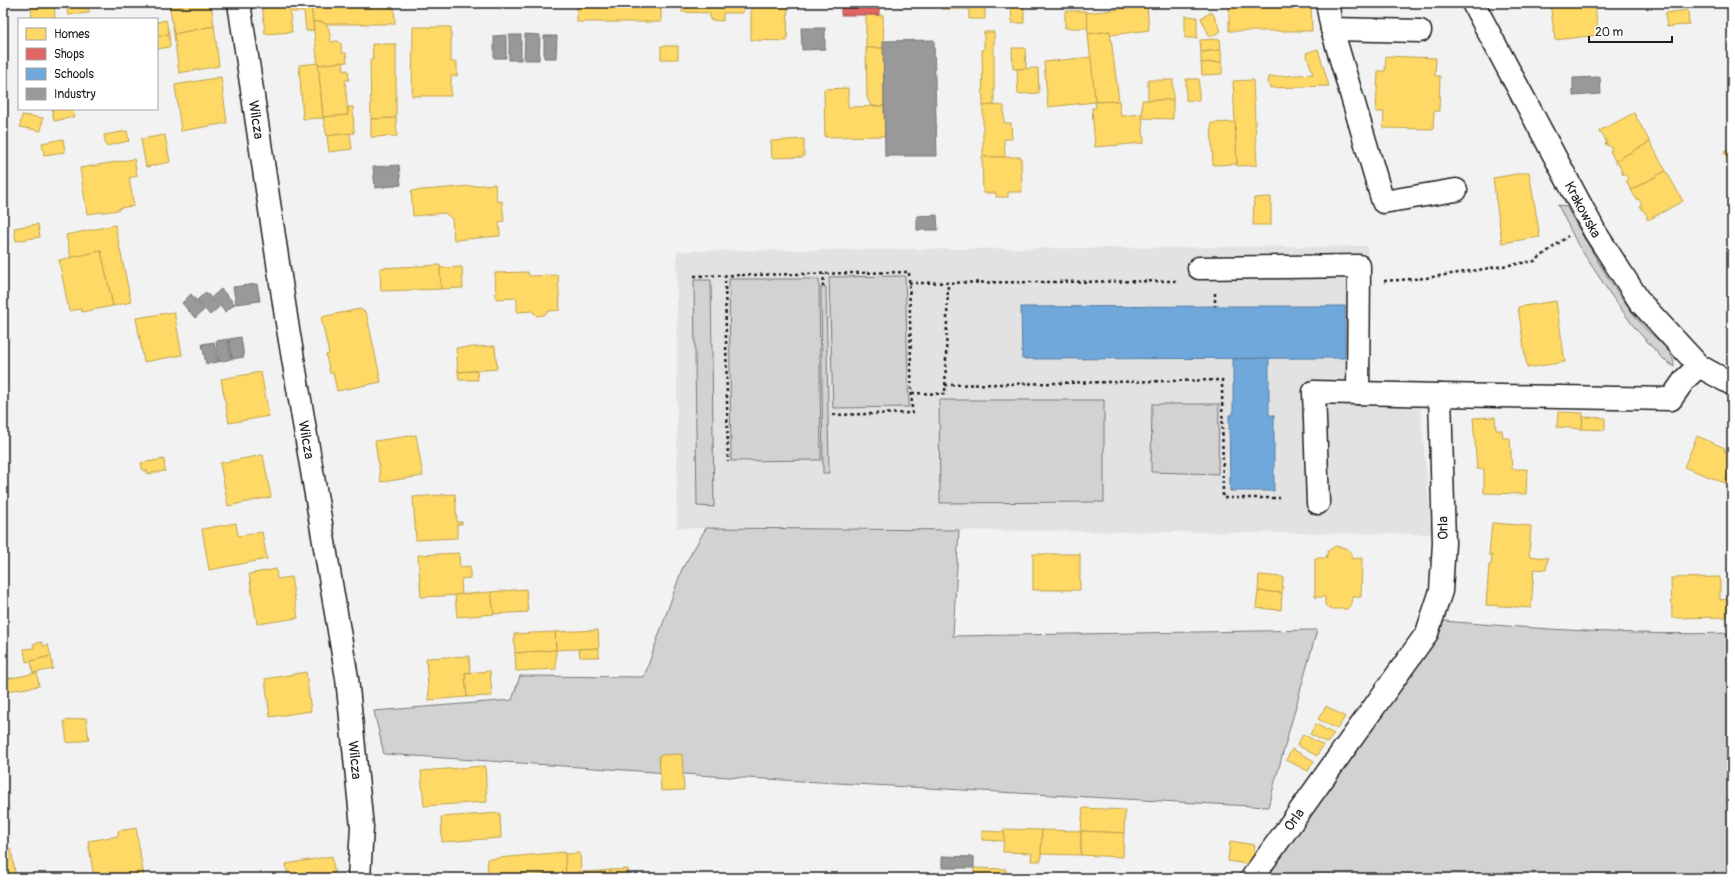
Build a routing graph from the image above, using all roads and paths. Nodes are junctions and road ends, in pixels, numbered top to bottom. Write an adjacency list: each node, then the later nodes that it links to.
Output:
1 (239, 3): 28 (street, Wilcza)
2 (1327, 3): 4 (street)
3 (1473, 3): 18 (street, Krakowska)
4 (1332, 29): 5 (street); 6 (street)
5 (1420, 31)
6 (1456, 190)
7 (1568, 236): 12 (path)
8 (824, 274): 9 (path); 13 (path); 15 (path)
9 (725, 275): 11 (path); 25 (path)
10 (1191, 275): 12 (street); 14 (path)
11 (694, 276)
12 (1359, 282): 22 (street)
13 (909, 283): 14 (path); 21 (path)
14 (948, 283): 20 (path)
15 (823, 287)
16 (1214, 290): 17 (path)
17 (1215, 306)
18 (1699, 366): 19 (street, Krakowska); 23 (street)
19 (1732, 384)
20 (945, 385): 21 (path); 26 (path)
21 (912, 393): 24 (path)
22 (1358, 393): 23 (street); 27 (street)
23 (1440, 395): 29 (street, Orla)
24 (830, 415)
25 (728, 462)
26 (1280, 498)
27 (1318, 503)
28 (359, 878)
29 (1252, 878)

